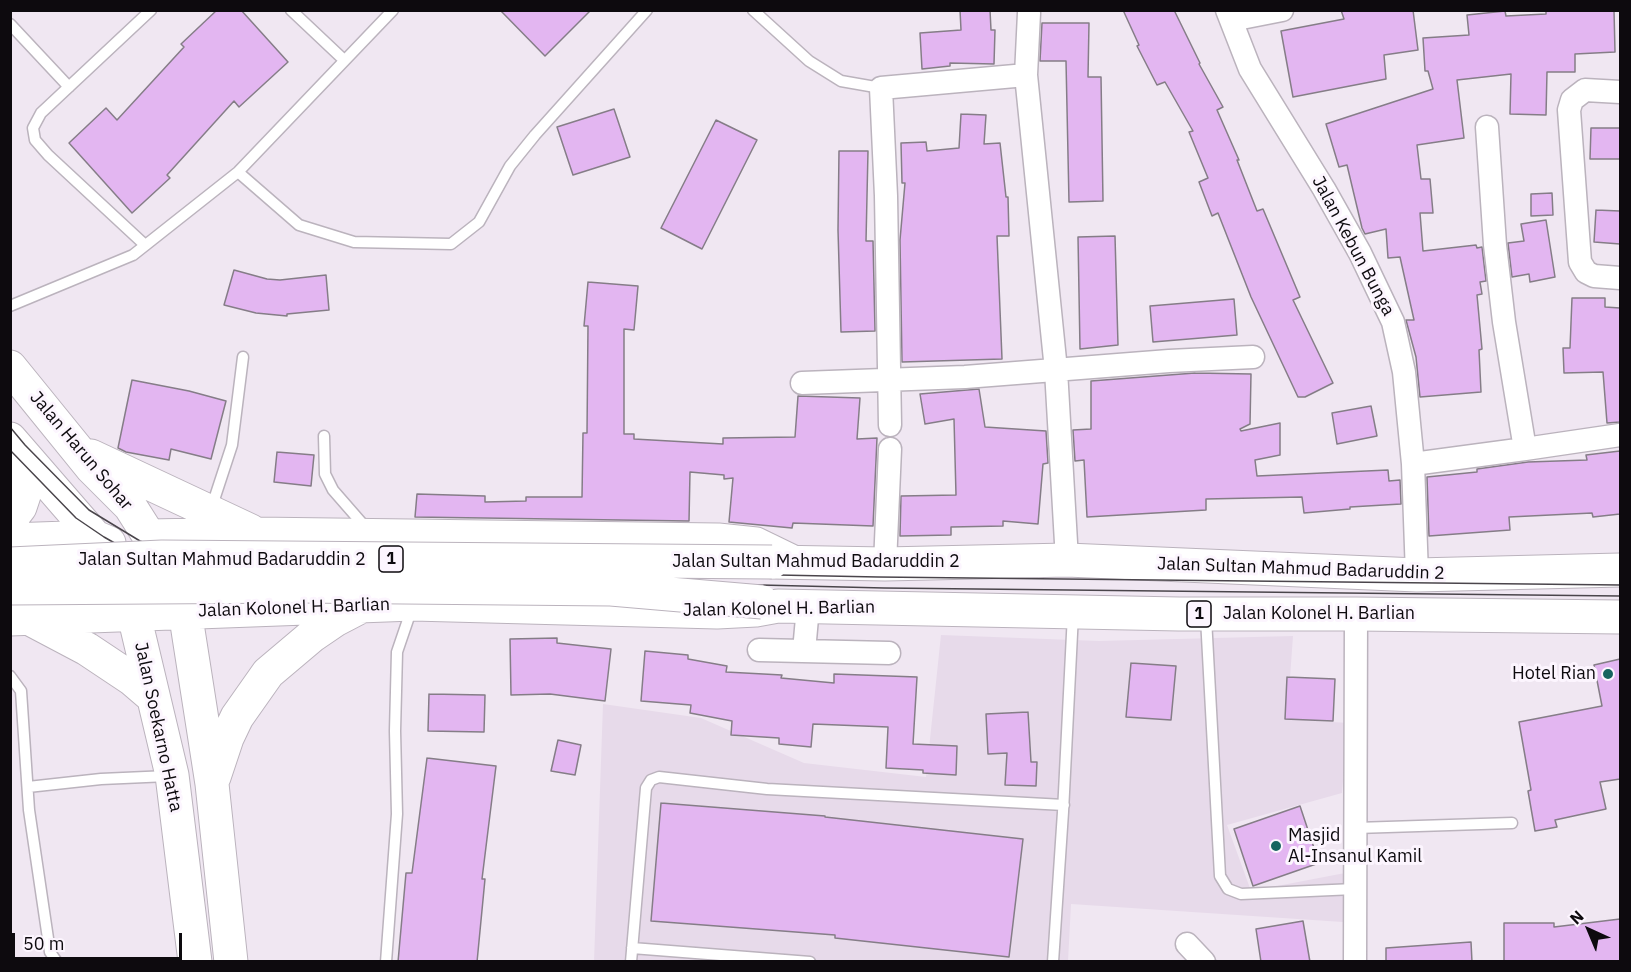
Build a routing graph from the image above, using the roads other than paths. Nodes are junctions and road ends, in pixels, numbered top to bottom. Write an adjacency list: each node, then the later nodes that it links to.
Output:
1 (151, 10): 12 (lane)
2 (291, 10): 10 (lane)
3 (393, 10): 10 (lane)
4 (646, 10): 16 (lane)
5 (753, 10): 13 (lane)
6 (1282, 10): 8 (street)
7 (1029, 13): 11 (street)
8 (1229, 15): 33 (street, Jalan Kebun Bunga)
9 (10, 24): 12 (lane)
10 (344, 60): 16 (lane)
11 (1026, 75): 13 (street); 23 (street)
12 (69, 87): 17 (lane)
13 (881, 88): 24 (street)
14 (1620, 92): 18 (street)
15 (1487, 127): 32 (street)
16 (238, 171): 17 (lane)
17 (145, 245): 19 (lane)
18 (1620, 278)
19 (10, 306)
20 (243, 357): 34 (lane)
21 (1253, 357): 23 (street)
22 (10, 367): 30 (highway, Jalan Harun Sohar)
23 (1056, 370): 24 (street); 41 (street)
24 (890, 379): 25 (street); 26 (street)
25 (802, 383)
26 (890, 425)
27 (1620, 435): 32 (street)
28 (324, 436): 37 (lane)
29 (17, 447): 35 (highway); 38 (highway)
30 (76, 449): 34 (highway); 40 (highway, Jalan Harun Sohar)
31 (890, 449): 44 (street)
32 (1525, 449): 33 (street)
33 (1413, 464): 46 (street, Jalan Kebun Bunga)
34 (210, 512): 36 (highway)
35 (10, 520)
36 (256, 534): 37 (highway, 1); 40 (highway, 1); 51 (highway)
37 (373, 535): 42 (highway, 1)
38 (95, 537): 39 (highway); 40 (highway); 56 (highway, Jalan Soekarno Hatta)
39 (10, 540)
40 (142, 548): 53 (highway); 56 (highway)
41 (1067, 560): 44 (highway, Jalan Sultan Mahmud Badaruddin 2 / 1); 46 (highway, Jalan Sultan Mahmud Badaruddin 2 / 1)
42 (781, 561): 43 (highway, Jalan Sultan Mahmud Badaruddin 2 / 1, bridge); 44 (highway, Jalan Sultan Mahmud Badaruddin 2 / 1)
43 (10, 564)
44 (885, 564)
45 (1620, 570): 46 (highway, Jalan Sultan Mahmud Badaruddin 2 / 1)
46 (1417, 575)
47 (10, 588): 50 (highway, Jalan Sultan Mahmud Badaruddin 2 / 1, bridge)
48 (365, 604): 49 (highway, Jalan Kolonel H. Barlian / 1); 51 (highway, Jalan Kolonel H. Barlian / 1); 65 (highway)
49 (413, 604): 50 (highway, Jalan Kolonel H. Barlian / 1); 76 (lane)
50 (783, 605): 52 (highway, Jalan Kolonel H. Barlian / 1); 60 (street)
51 (256, 609): 53 (highway, Jalan Kolonel H. Barlian / 1)
52 (1073, 611): 54 (highway, Jalan Kolonel H. Barlian / 1); 67 (lane)
53 (185, 612): 56 (highway, Jalan Kolonel H. Barlian); 65 (highway)
54 (1206, 614): 55 (highway, Jalan Kolonel H. Barlian / 1); 70 (lane)
55 (1356, 614): 57 (highway, Jalan Kolonel H. Barlian / 1); 69 (street)
56 (134, 615): 58 (highway, Jalan Kolonel H. Barlian); 63 (highway, Jalan Soekarno Hatta)
57 (1620, 617)
58 (20, 619): 63 (highway)
59 (759, 650): 60 (street)
60 (804, 651): 61 (street)
61 (889, 653)
62 (10, 676): 66 (lane)
63 (153, 697): 64 (highway, Jalan Soekarno Hatta)
64 (172, 776): 66 (lane); 74 (highway, Jalan Soekarno Hatta)
65 (212, 784): 75 (highway)
66 (28, 788): 73 (lane)
67 (1064, 805): 72 (lane); 79 (lane)
68 (1512, 823): 69 (lane)
69 (1356, 828): 70 (street)
70 (1355, 889): 81 (street)
71 (1187, 944): 80 (street)
72 (632, 948): 77 (lane); 78 (lane)
73 (57, 962)
74 (195, 962)
75 (231, 962)
76 (386, 962)
77 (630, 962)
78 (810, 962)
79 (1053, 962)
80 (1204, 962)
81 (1355, 962)

